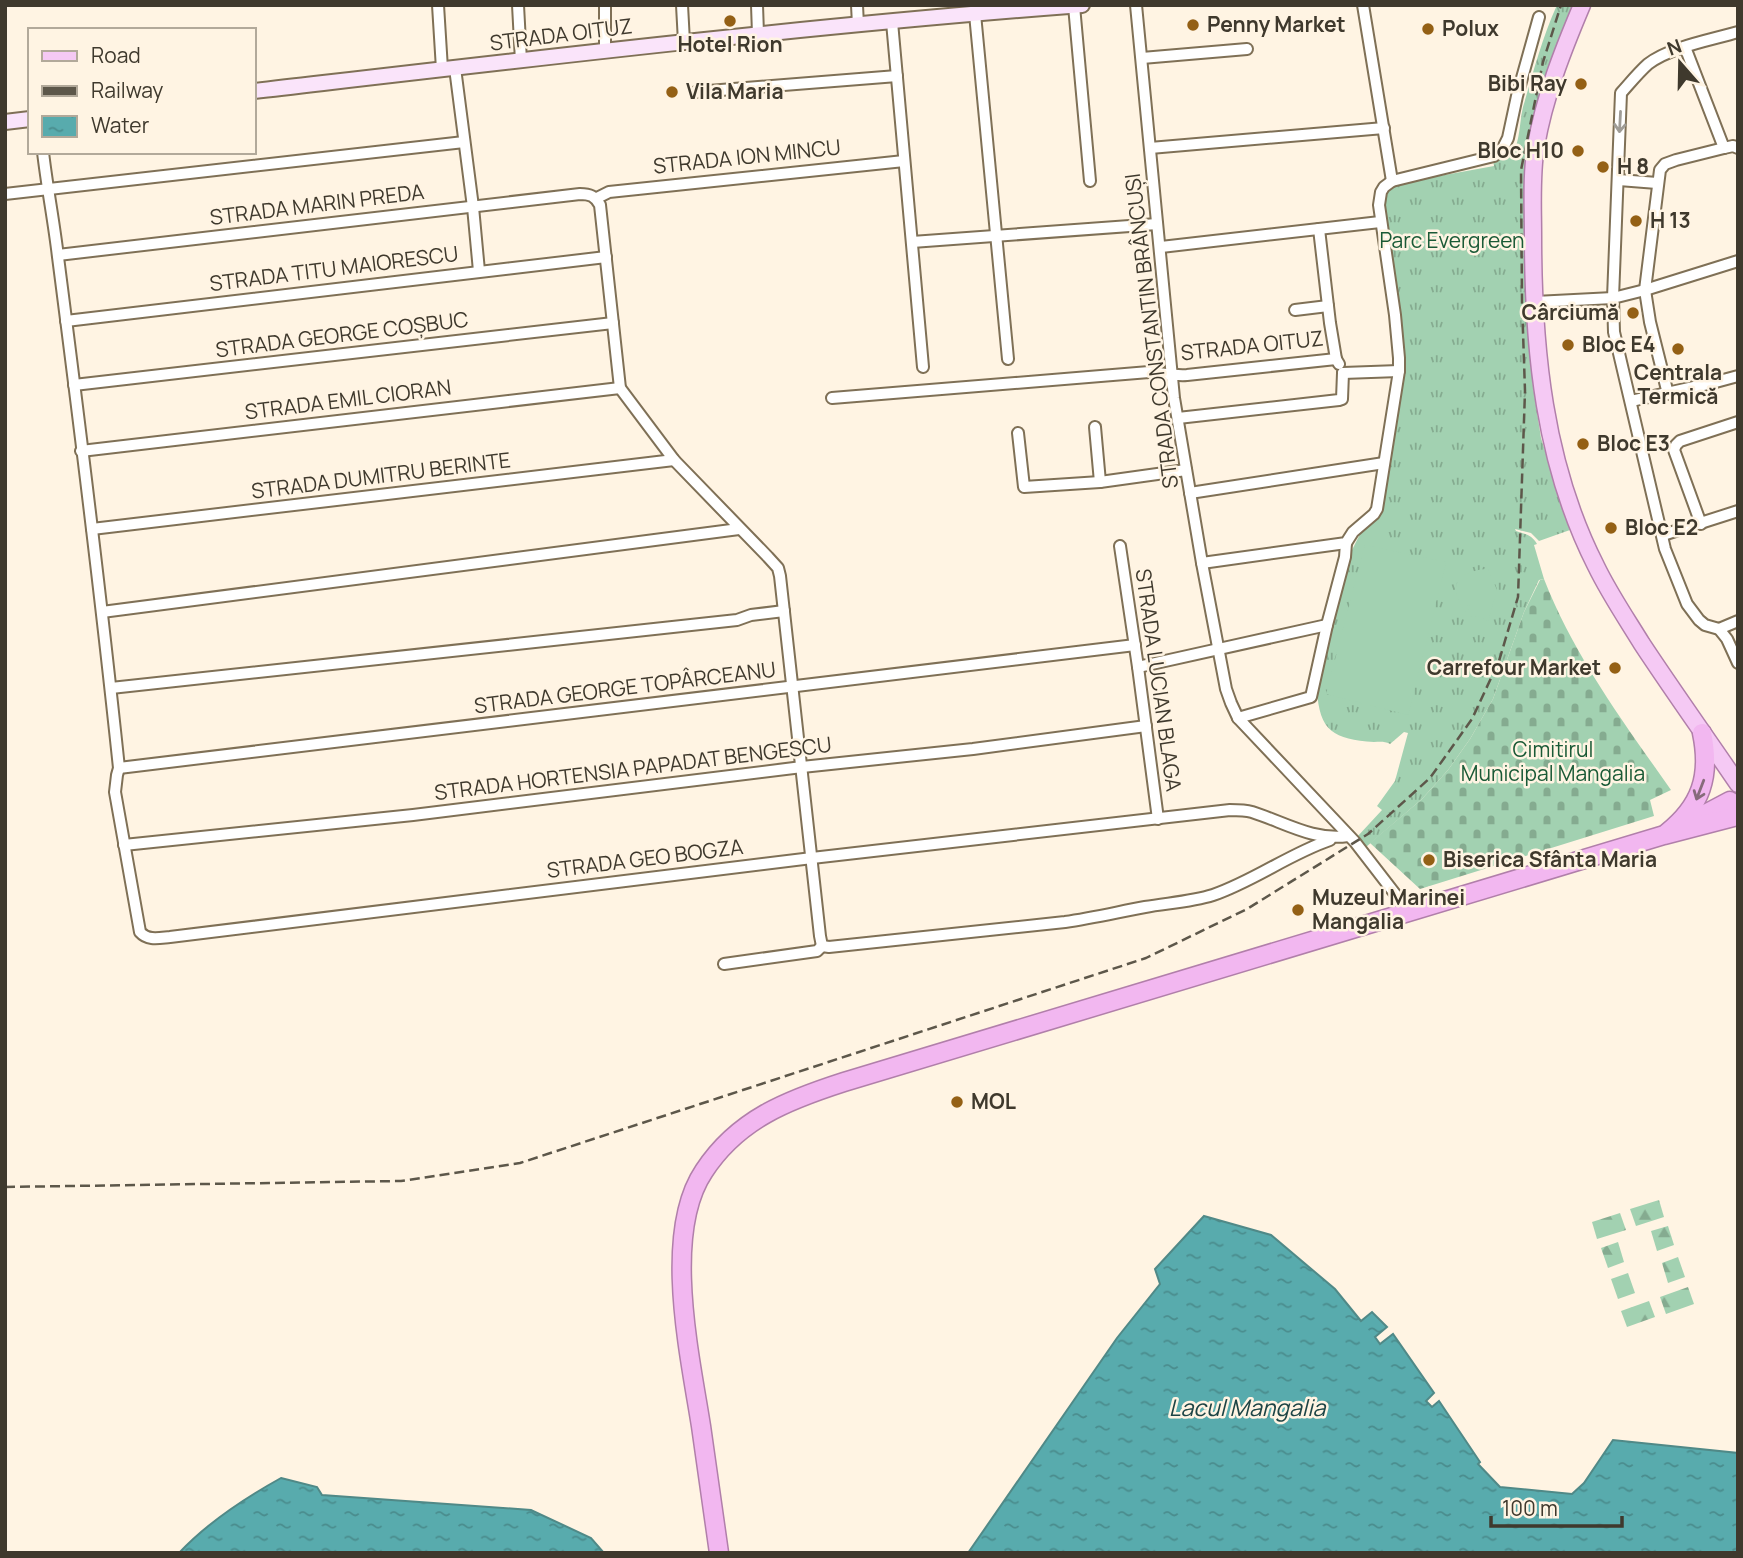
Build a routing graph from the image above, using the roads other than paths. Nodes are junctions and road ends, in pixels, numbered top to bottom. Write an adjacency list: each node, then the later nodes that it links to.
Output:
1 (438, 5): 24 (street)
2 (518, 5): 23 (street)
3 (605, 5): 21 (street)
4 (682, 5): 18 (street)
5 (757, 5): 17 (street)
6 (858, 5): 15 (street)
7 (1082, 5): 11 (main road, STRADA OITUZ)
8 (1136, 5): 22 (street, STRADA CONSTANTIN BRÂNCUȘI)
9 (1363, 5): 30 (street)
10 (1582, 5): 57 (main road)
11 (1074, 6): 12 (main road, STRADA OITUZ); 38 (street)
12 (983, 10): 14 (main road, STRADA OITUZ); 48 (street)
13 (1539, 17): 39 (street)
14 (892, 22): 15 (main road, STRADA OITUZ); 25 (street)
15 (858, 25): 17 (main road, STRADA OITUZ)
16 (1738, 32): 19 (street)
17 (758, 34): 18 (main road, STRADA OITUZ)
18 (684, 42): 21 (main road, STRADA OITUZ)
19 (1685, 47): 33 (street); 37 (street, one-way to 37)
20 (1247, 49): 22 (street)
21 (606, 50): 23 (main road, STRADA OITUZ)
22 (1142, 58): 32 (street, STRADA CONSTANTIN BRÂNCUȘI)
23 (520, 61): 24 (main road, STRADA OITUZ)
24 (449, 69): 26 (main road, STRADA OITUZ); 31 (street)
25 (897, 76): 27 (street); 36 (street)
26 (256, 91)
27 (696, 92)
28 (28, 119): 29 (main road)
29 (5, 122)
30 (1384, 128): 32 (street); 39 (street)
31 (464, 142): 41 (street); 44 (street)
32 (1150, 148): 46 (street, STRADA CONSTANTIN BRÂNCUȘI)
33 (1724, 148): 34 (street); 40 (street)
34 (1738, 148)
35 (43, 154): 41 (street)
36 (904, 161): 43 (street, STRADA ION MINCU); 49 (street)
37 (1619, 180): 40 (street); 56 (street)
38 (1090, 181)
39 (1392, 181): 45 (street)
40 (1657, 183): 55 (street)
41 (47, 190): 42 (street); 51 (street)
42 (5, 194)
43 (597, 198): 44 (street, STRADA MARIN PREDA); 52 (street)
44 (473, 207): 51 (street, STRADA MARIN PREDA); 54 (street)
45 (1380, 222): 47 (street); 65 (street)
46 (1157, 224): 48 (street); 50 (street, STRADA CONSTANTIN BRÂNCUȘI)
47 (1319, 229): 50 (street); 58 (street)
48 (996, 237): 49 (street); 62 (street)
49 (912, 243): 64 (street)
50 (1161, 247): 67 (street, STRADA CONSTANTIN BRÂNCUȘI)
51 (58, 255): 60 (street)
52 (606, 257): 54 (street, STRADA TITU MAIORESCU); 61 (street)
53 (1738, 261): 55 (street)
54 (479, 271): 60 (street, STRADA TITU MAIORESCU)
55 (1645, 290): 56 (street); 71 (street)
56 (1613, 298): 57 (street); 73 (street)
57 (1535, 302): 105 (main road)
58 (1328, 306): 59 (street); 63 (street)
59 (1295, 310)
60 (66, 321): 69 (street)
61 (613, 323): 69 (street, STRADA GEORGE COȘBUC); 70 (street)
62 (1008, 359)
63 (1336, 359): 66 (street); 67 (street, STRADA OITUZ)
64 (923, 367)
65 (1399, 372): 66 (street); 80 (street)
66 (1343, 373): 74 (street)
67 (1172, 376): 72 (street, STRADA OITUZ); 74 (street, STRADA CONSTANTIN BRÂNCUȘI)
68 (1738, 376): 71 (street)
69 (74, 385): 78 (street)
70 (620, 388): 78 (street, STRADA EMIL CIORAN); 79 (street)
71 (1668, 394): 73 (street)
72 (832, 398)
73 (1631, 401): 88 (street)
74 (1178, 418): 81 (street, STRADA CONSTANTIN BRÂNCUȘI)
75 (1738, 422): 85 (street)
76 (1095, 427): 82 (street)
77 (1018, 433): 82 (street)
78 (82, 452): 86 (street)
79 (674, 460): 86 (street, STRADA DUMITRU BERINTE); 87 (street)
80 (1384, 463): 83 (street); 89 (street)
81 (1186, 470): 82 (street); 83 (street, STRADA CONSTANTIN BRÂNCUȘI)
82 (1100, 482)
83 (1190, 493): 91 (street, STRADA CONSTANTIN BRÂNCUȘI)
84 (1738, 511): 85 (street)
85 (1701, 524): 88 (street)
86 (92, 529): 93 (street)
87 (739, 529): 92 (street); 93 (street)
88 (1663, 535): 96 (street)
89 (1346, 543): 91 (street); 95 (street)
90 (1119, 546): 97 (street, STRADA LUCIAN BLAGA)
91 (1202, 563): 98 (street, STRADA CONSTANTIN BRÂNCUȘI)
92 (784, 611): 101 (street); 102 (street)
93 (103, 612): 102 (street)
94 (1738, 621): 96 (street)
95 (1327, 625): 98 (street); 103 (street)
96 (1719, 629): 99 (street)
97 (1135, 645): 100 (street, STRADA LUCIAN BLAGA); 101 (street, STRADA GEORGE TOPÂRCEANU)
98 (1219, 650): 100 (street); 103 (street, STRADA CONSTANTIN BRÂNCUȘI)
99 (1737, 657)
100 (1138, 667): 104 (street, STRADA LUCIAN BLAGA)
101 (793, 687): 106 (street); 107 (street, STRADA GEORGE TOPÂRCEANU)
102 (111, 688): 107 (street)
103 (1238, 718): 111 (street)
104 (1146, 726): 106 (street, STRADA HORTENSIA PAPADAT BENGESCU); 109 (street, STRADA LUCIAN BLAGA)
105 (1702, 733): 108 (main road); 110 (highway, one-way to 110)
106 (802, 767): 112 (street, STRADA HORTENSIA PAPADAT BENGESCU); 113 (street)
107 (119, 768): 112 (street)
108 (1735, 801): 110 (highway)
109 (1158, 819): 111 (street, STRADA GEO BOGZA); 113 (street, STRADA GEO BOGZA)
110 (1664, 835): 114 (highway)
111 (1343, 837): 114 (street); 115 (street)
112 (124, 845): 113 (street, STRADA GEO BOGZA)
113 (812, 858): 115 (street)
114 (1409, 912): 117 (highway)
115 (822, 946): 116 (street)
116 (724, 964)
117 (719, 1553)

